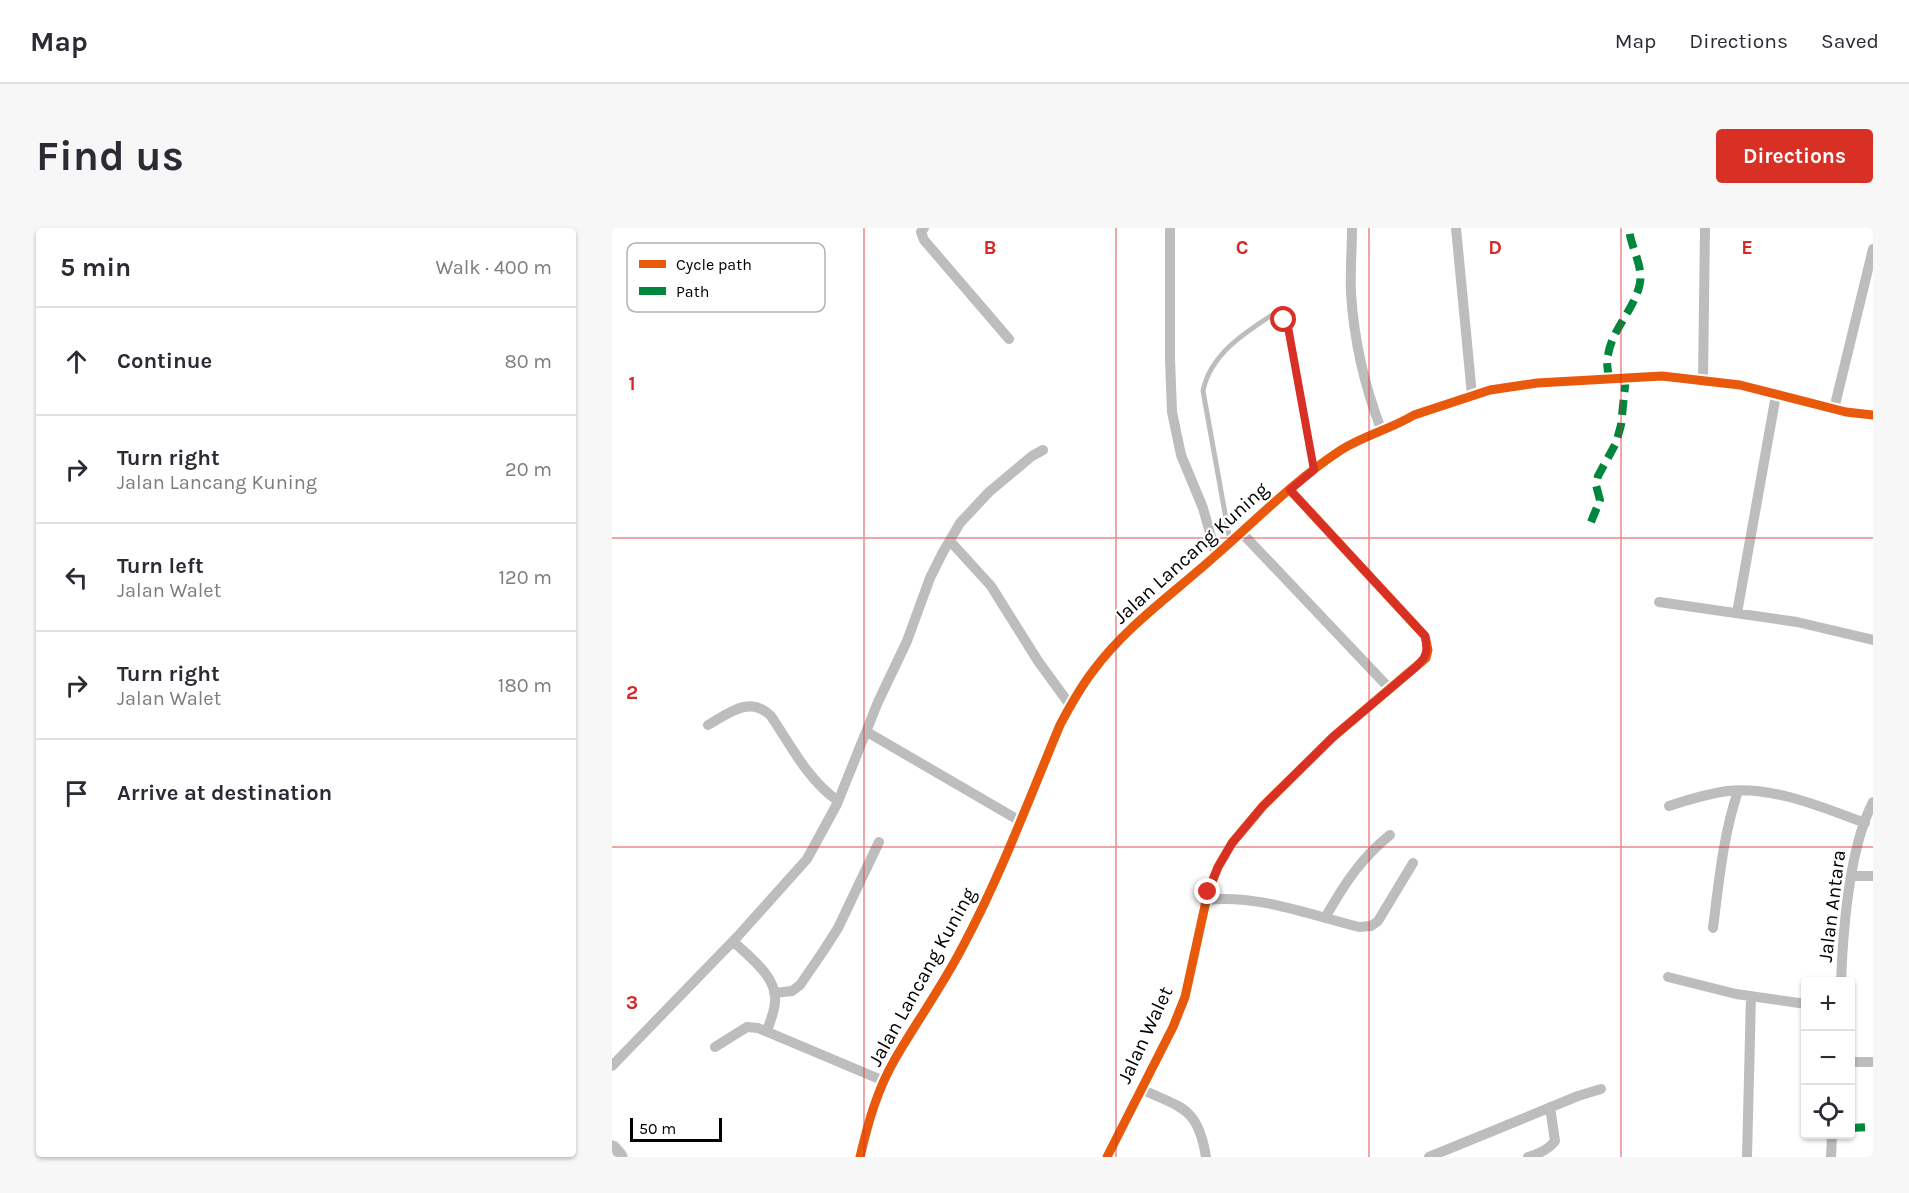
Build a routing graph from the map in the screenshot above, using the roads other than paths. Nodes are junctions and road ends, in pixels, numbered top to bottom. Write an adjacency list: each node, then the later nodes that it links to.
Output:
1 (924, 228): 7 (street)
2 (1170, 228): 20 (street)
3 (1352, 228): 13 (street)
4 (1456, 228): 9 (street)
5 (1705, 228): 8 (street)
6 (1873, 249): 11 (street)
7 (1009, 339)
8 (1703, 380): 9 (street, Jalan Lancang Kuning); 10 (street, Jalan Lancang Kuning)
9 (1472, 395): 13 (street, Jalan Lancang Kuning)
10 (1776, 395): 11 (street, Jalan Lancang Kuning); 22 (street)
11 (1834, 409): 12 (street, Jalan Lancang Kuning)
12 (1873, 415)
13 (1381, 429): 15 (street, Jalan Lancang Kuning)
14 (1043, 450): 18 (street)
15 (1314, 470): 16 (street, Jalan Lancang Kuning); 19 (lane)
16 (1290, 490): 17 (street, Jalan Lancang Kuning); 24 (street, Jalan Walet)
17 (1241, 532): 19 (street, Jalan Lancang Kuning); 24 (street)
18 (950, 541): 25 (street); 27 (street)
19 (1230, 542): 20 (street, Jalan Lancang Kuning)
20 (1216, 555): 25 (street, Jalan Lancang Kuning)
21 (1659, 602): 22 (street)
22 (1737, 613): 23 (street)
23 (1873, 640)
24 (1390, 689): 39 (street, Jalan Walet)
25 (1071, 705): 32 (street, Jalan Lancang Kuning)
26 (708, 724): 29 (street)
27 (867, 732): 29 (street); 32 (street)
28 (1738, 791): 31 (street); 33 (street); 41 (street)
29 (838, 801): 42 (street)
30 (1873, 802): 33 (street, Jalan Antara)
31 (1669, 806)
32 (1020, 821): 53 (street, Jalan Lancang Kuning)
33 (1865, 822): 37 (street, Jalan Antara)
34 (1390, 835): 40 (street)
35 (879, 842): 45 (street)
36 (1413, 863): 40 (street)
37 (1852, 876): 38 (street); 44 (street, Jalan Antara)
38 (1873, 876)
39 (1206, 900): 40 (street); 54 (street, Jalan Walet)
40 (1325, 918)
41 (1713, 928)
42 (733, 941): 45 (street); 52 (street)
43 (1668, 977): 46 (street)
44 (1841, 977)
45 (774, 993): 48 (street)
46 (1751, 996): 47 (street); 65 (street)
47 (1801, 1003)
48 (767, 1031): 49 (street); 53 (street)
49 (715, 1047)
50 (1855, 1062): 51 (street)
51 (1873, 1062)
52 (612, 1066)
53 (884, 1081): 60 (street, Jalan Lancang Kuning)
54 (1140, 1089): 61 (street, Jalan Walet); 62 (street)
55 (1601, 1089): 56 (street)
56 (1550, 1107): 63 (street); 64 (street)
57 (1832, 1139): 66 (street)
58 (612, 1150): 59 (highway)
59 (618, 1157)
60 (860, 1157)
61 (1107, 1157)
62 (1206, 1157)
63 (1429, 1157)
64 (1528, 1157)
65 (1747, 1157)
66 (1831, 1157)

